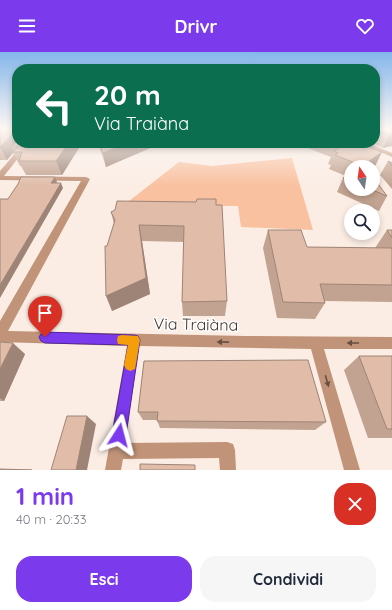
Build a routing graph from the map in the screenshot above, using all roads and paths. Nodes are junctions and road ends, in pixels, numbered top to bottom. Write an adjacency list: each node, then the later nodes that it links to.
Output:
1 (23, 148): 4 (street)
2 (374, 148): 3 (street)
3 (392, 155)
4 (0, 177): 5 (street)
5 (0, 335): 6 (street, Via Traiàna)
6 (134, 340): 7 (street, Via Traiàna, one-way to 6); 9 (street)
7 (316, 343): 8 (street, Via Traiàna, one-way to 7); 12 (street, one-way to 12)
8 (392, 343)
9 (116, 451): 10 (street); 11 (street)
10 (113, 470)
11 (228, 470)
12 (352, 470)

